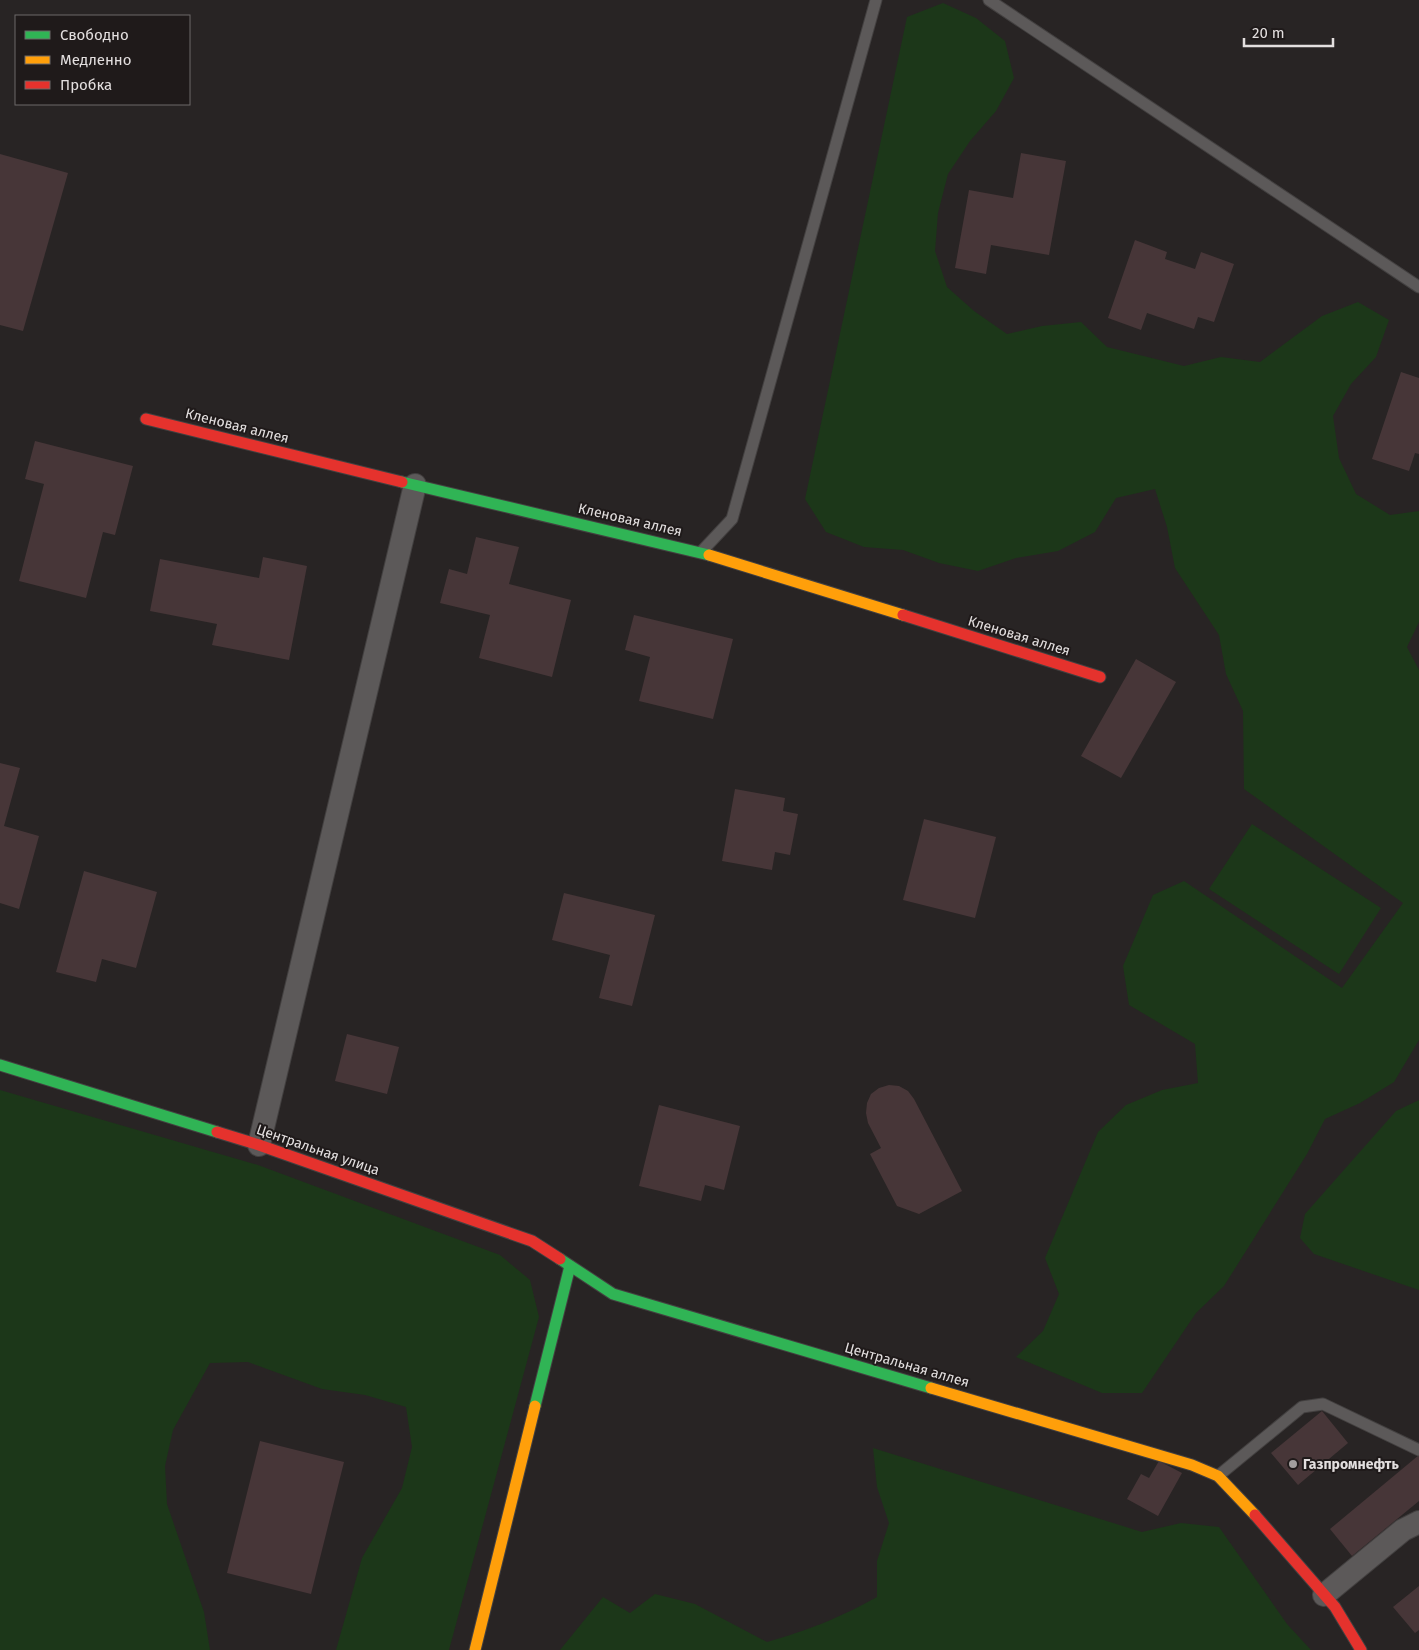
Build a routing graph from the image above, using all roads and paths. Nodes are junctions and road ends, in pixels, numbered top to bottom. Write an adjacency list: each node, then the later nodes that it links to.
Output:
1 (876, 0): 6 (lane)
2 (989, 0): 3 (lane)
3 (1419, 287)
4 (146, 418): 5 (street, Кленовая аллея)
5 (415, 485): 6 (street, Кленовая аллея); 9 (street)
6 (701, 552): 7 (street, Кленовая аллея)
7 (1100, 678)
8 (0, 1065): 9 (street, Центральная улица)
9 (259, 1145): 10 (street, Центральная улица)
10 (570, 1266): 11 (street, Центральная улица); 16 (street)
11 (613, 1294): 13 (street, Центральная аллея)
12 (1419, 1450): 13 (lane)
13 (1218, 1476): 15 (street)
14 (1419, 1522): 15 (street)
15 (1324, 1595): 17 (street)
16 (475, 1650)
17 (1361, 1650)

